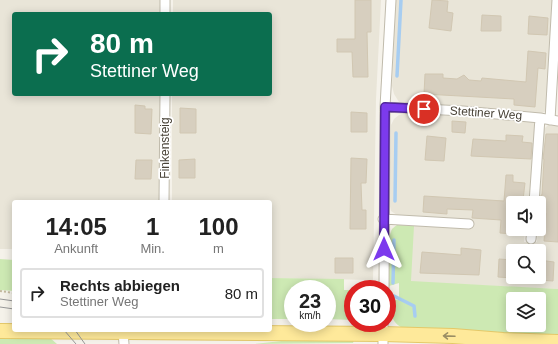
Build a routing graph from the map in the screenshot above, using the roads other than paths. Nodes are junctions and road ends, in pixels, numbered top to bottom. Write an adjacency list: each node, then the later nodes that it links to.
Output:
1 (165, 0): 4 (street)
2 (391, 0): 6 (street)
3 (557, 0): 8 (street)
4 (165, 12)
5 (165, 96): 10 (street, Finkensteig)
6 (385, 107): 7 (street, Stettiner Weg); 11 (street)
7 (540, 118): 8 (street, Stettiner Weg); 9 (street, Stettiner Weg)
8 (554, 121)
9 (534, 196)
10 (164, 200)
11 (384, 219): 12 (street); 15 (street)
12 (469, 224)
13 (531, 236): 14 (street)
14 (531, 239)
15 (384, 280)
16 (0, 331): 17 (main road)
17 (12, 332)
18 (18, 332): 20 (main road)
19 (383, 334): 20 (main road); 21 (main road, one-way to 19)
20 (123, 338)
21 (558, 342)

